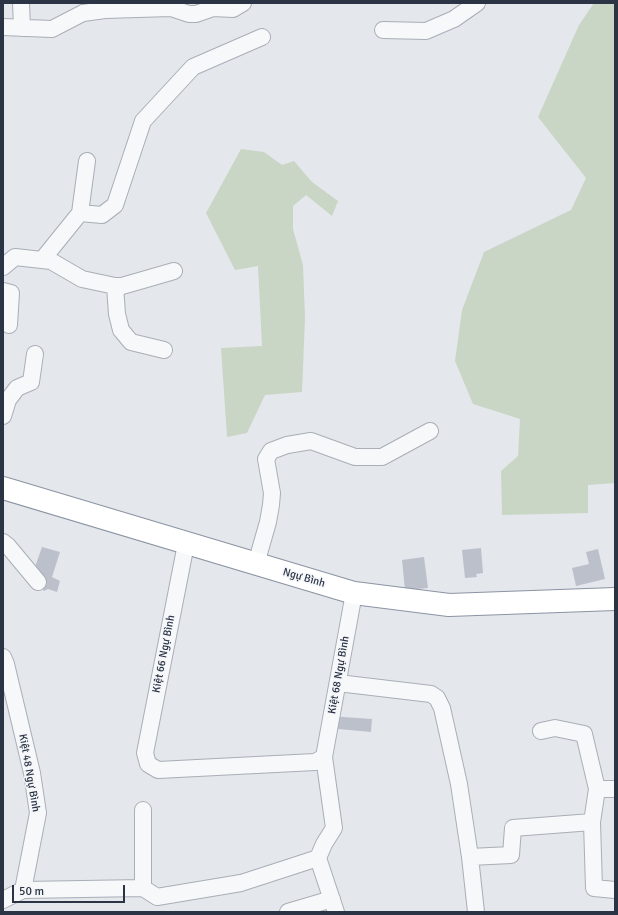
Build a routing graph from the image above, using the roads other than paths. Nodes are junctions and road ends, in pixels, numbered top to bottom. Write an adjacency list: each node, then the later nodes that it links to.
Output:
1 (21, 3): 6 (street)
2 (243, 3): 4 (street)
3 (477, 3): 7 (street)
4 (83, 8): 6 (street)
5 (3, 27): 6 (street)
6 (22, 28)
7 (383, 30)
8 (262, 36): 10 (street)
9 (87, 161): 10 (street)
10 (80, 213): 11 (street)
11 (42, 260): 12 (street); 14 (street)
12 (3, 267)
13 (174, 271): 14 (street)
14 (115, 286): 17 (street)
15 (3, 291): 16 (street)
16 (9, 325)
17 (164, 350)
18 (35, 354): 19 (street)
19 (3, 416)
20 (430, 432): 24 (street)
21 (3, 488): 23 (highway, Ngự Bình)
22 (3, 542): 25 (street)
23 (186, 544): 24 (highway, Ngự Bình); 32 (street, Kiệt 66 Ngự Bình)
24 (256, 564): 26 (highway, Ngự Bình)
25 (38, 582)
26 (354, 593): 27 (highway, Ngự Bình); 29 (street, Kiệt 68 Ngự Bình)
27 (615, 599)
28 (3, 657): 30 (street, Kiệt 48 Ngự Bình)
29 (338, 683): 32 (street, Kiệt 68 Ngự Bình); 37 (street)
30 (9, 701): 40 (street, Kiệt 48 Ngự Bình)
31 (541, 731): 33 (street)
32 (324, 757): 38 (street, Kiệt 68 Ngự Bình)
33 (597, 789): 34 (street); 36 (street)
34 (615, 790)
35 (143, 810): 39 (street)
36 (592, 822): 37 (street); 41 (street)
37 (470, 857): 45 (street)
38 (318, 858): 39 (street); 43 (street)
39 (143, 888): 40 (street)
40 (23, 890): 42 (street)
41 (615, 890)
42 (3, 900)
43 (334, 906): 44 (street)
44 (288, 912)
45 (476, 912)

